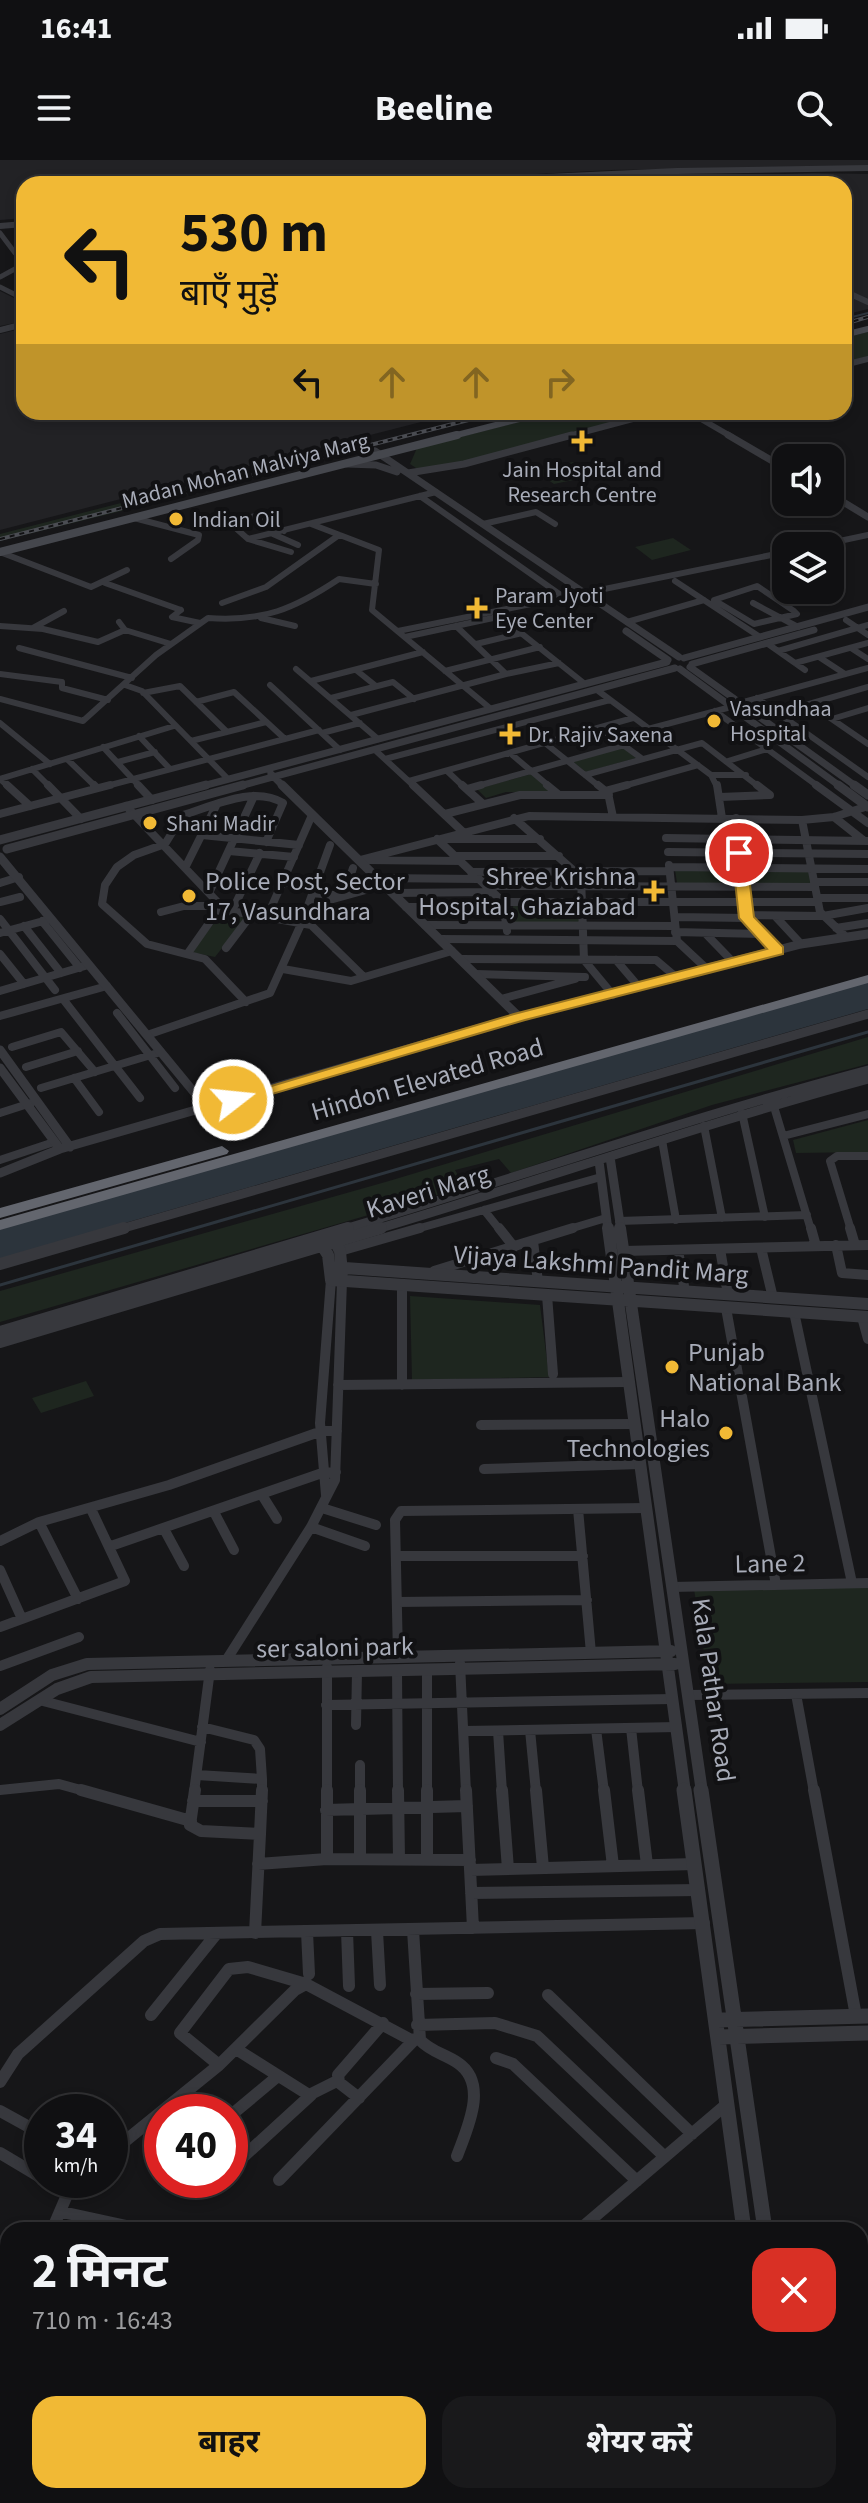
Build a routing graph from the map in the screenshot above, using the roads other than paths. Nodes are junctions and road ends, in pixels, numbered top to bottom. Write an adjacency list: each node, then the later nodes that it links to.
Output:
1 (619, 160): 3 (street)
2 (868, 169): 3 (street)
3 (624, 174): 4 (street); 5 (street); 6 (street)
4 (578, 176)
5 (588, 176)
6 (627, 176)
7 (0, 233): 8 (street)
8 (16, 253)
9 (499, 420): 14 (main road, Madan Mohan Malviya Marg)
10 (515, 420): 13 (main road, Madan Mohan Malviya Marg)
11 (628, 420): 18 (street)
12 (703, 420): 15 (street)
13 (408, 447): 14 (main road, Madan Mohan Malviya Marg); 17 (street)
14 (374, 453): 16 (main road, Madan Mohan Malviya Marg); 17 (street); 36 (main road, Madan Mohan Malviya Marg)
15 (772, 461)
16 (340, 464): 17 (street); 22 (main road, Madan Mohan Malviya Marg)
17 (403, 472): 18 (street); 19 (street); 20 (street)
18 (426, 473): 19 (street)
19 (419, 480): 20 (street)
20 (428, 494): 24 (street); 25 (street); 32 (street)
21 (844, 502): 23 (street)
22 (130, 517): 36 (main road, Madan Mohan Malviya Marg); 40 (street)
23 (868, 517)
24 (311, 524): 27 (street); 29 (street)
25 (483, 524): 26 (street); 32 (street)
26 (555, 524)
27 (284, 531): 28 (street); 31 (street)
28 (273, 534): 31 (street); 34 (street)
29 (339, 535): 44 (street); 51 (street)
30 (868, 538): 33 (street); 35 (street)
31 (248, 539): 37 (street)
32 (496, 541): 47 (street); 49 (street)
33 (844, 542)
34 (298, 545)
35 (844, 545)
36 (0, 550): 43 (street)
37 (291, 552)
38 (772, 558): 42 (street)
39 (772, 558): 42 (street)
40 (171, 559)
41 (127, 570): 43 (street)
42 (668, 580): 47 (street); 50 (street)
43 (105, 583): 64 (street)
44 (376, 584): 58 (street); 73 (street)
45 (731, 592): 46 (street); 52 (street); 55 (street)
46 (772, 596)
47 (583, 597): 49 (street); 59 (street); 63 (street); 93 (street)
48 (772, 597): 52 (street)
49 (565, 598): 73 (street)
50 (704, 600): 63 (street); 77 (street)
51 (222, 603)
52 (751, 603): 55 (street); 60 (street)
53 (784, 604): 60 (street)
54 (868, 607): 69 (street)
55 (729, 609): 60 (street)
56 (64, 611): 71 (street)
57 (868, 614): 61 (street)
58 (258, 617): 64 (street); 67 (street)
59 (501, 617): 68 (street); 74 (street)
60 (782, 617): 69 (street)
61 (846, 620): 70 (street); 81 (street)
62 (119, 622): 72 (street)
63 (627, 622): 88 (street)
64 (200, 623): 79 (street)
65 (868, 625): 70 (street)
66 (0, 626): 71 (street)
67 (295, 626)
68 (456, 626): 76 (street); 80 (street)
69 (798, 627): 77 (street)
70 (857, 628): 75 (street); 85 (street)
71 (30, 630): 72 (street)
72 (125, 630): 79 (street)
73 (398, 631): 76 (street)
74 (522, 633): 80 (street); 82 (street)
75 (868, 635)
76 (405, 637): 86 (street)
77 (760, 637): 88 (street)
78 (868, 643): 84 (street)
79 (171, 644): 103 (street)
80 (476, 644): 89 (street)
81 (768, 644): 85 (street); 94 (street)
82 (540, 647): 89 (street); 91 (street)
83 (19, 648): 103 (street)
84 (851, 648): 87 (street); 90 (street)
85 (778, 651): 92 (street)
86 (423, 652): 97 (street); 99 (street)
87 (819, 657): 92 (street); 102 (street)
88 (682, 658): 93 (street); 94 (street)
89 (491, 659): 99 (street); 101 (street)
90 (868, 659)
91 (559, 663): 101 (street); 105 (street)
92 (795, 663): 98 (street)
93 (673, 665): 94 (street); 105 (street); 111 (street); 122 (street)
94 (691, 665): 120 (street)
95 (868, 668): 102 (street)
96 (296, 669): 104 (street)
97 (356, 670): 104 (street); 108 (street)
98 (805, 670)
99 (445, 671): 109 (street)
100 (0, 674): 117 (street)
101 (506, 674): 109 (street)
102 (845, 674): 114 (street)
103 (132, 678): 106 (street)
104 (311, 681): 113 (street)
105 (585, 684): 124 (street)
106 (125, 685): 112 (street); 117 (street)
107 (270, 685): 136 (street)
108 (376, 686): 113 (street); 116 (street)
109 (463, 686): 116 (street); 124 (street)
110 (868, 687): 121 (street)
111 (597, 690): 118 (street); 149 (street)
112 (143, 693): 119 (street); 133 (street)
113 (331, 698): 127 (street)
114 (757, 698): 120 (street); 126 (street)
115 (0, 699): 117 (street)
116 (414, 699): 127 (street)
117 (108, 700)
118 (610, 700): 128 (street); 155 (street)
119 (196, 702): 130 (street); 137 (street)
120 (740, 703): 170 (street)
121 (810, 704): 126 (street); 129 (street)
122 (731, 707): 125 (street); 189 (street)
123 (868, 708): 129 (street)
124 (491, 709): 140 (street)
125 (715, 711): 135 (street); 147 (street)
126 (778, 713): 163 (street)
127 (351, 715): 132 (street)
128 (633, 718): 134 (street); 135 (street)
129 (832, 719): 143 (street)
130 (266, 722): 137 (street); 139 (street)
131 (0, 723): 159 (street)
132 (360, 723): 136 (street); 140 (street)
133 (174, 726): 138 (street); 141 (street)
134 (600, 728): 142 (street); 144 (street)
135 (648, 729): 146 (street)
136 (320, 731): 139 (street); 148 (street)
137 (227, 732): 141 (street)
138 (139, 736): 145 (street); 150 (street)
139 (285, 739): 154 (street)
140 (378, 739): 148 (street)
141 (191, 741): 154 (street)
142 (545, 743): 151 (street); 156 (street)
143 (868, 743)
144 (624, 745): 152 (street); 156 (street)
145 (103, 747): 153 (street); 158 (street)
146 (675, 748): 152 (street); 157 (street); 160 (street)
147 (767, 749): 157 (street); 190 (street)
148 (340, 750): 166 (street)
149 (375, 750): 155 (street); 166 (street)
150 (155, 752): 158 (street); 162 (street)
151 (510, 753): 164 (street); 165 (street)
152 (641, 758): 167 (street)
153 (67, 759): 159 (street); 176 (street)
154 (208, 759): 162 (street); 174 (street)
155 (385, 759): 175 (street)
156 (568, 761): 165 (street); 167 (street)
157 (728, 761): 169 (street)
158 (118, 762): 173 (street)
159 (50, 764): 161 (street)
160 (698, 765): 168 (street); 178 (street)
161 (32, 769): 172 (street); 183 (street)
162 (170, 769): 173 (street)
163 (864, 770): 170 (street); 171 (street)
164 (447, 771): 175 (street); 177 (street)
165 (531, 772): 177 (street); 179 (street)
166 (270, 773): 174 (street); 193 (street); 194 (street)
167 (585, 775): 178 (street)
168 (711, 775): 169 (street); 182 (street)
169 (746, 775): 182 (street)
170 (842, 776): 180 (street)
171 (868, 777)
172 (0, 779): 186 (street)
173 (133, 779): 176 (street); 184 (street)
174 (228, 779): 184 (street)
175 (409, 781): 192 (street)
176 (97, 788): 183 (street)
177 (467, 789): 185 (street)
178 (607, 793): 179 (street); 195 (street)
179 (558, 794): 185 (street)
180 (868, 795)
181 (254, 796): 188 (street); 207 (street); 216 (street)
182 (720, 797): 199 (street)
183 (63, 798): 186 (street); 201 (street)
184 (152, 800): 187 (street)
185 (482, 803): 192 (street)
186 (30, 806): 191 (street)
187 (126, 806): 193 (street); 201 (street)
188 (216, 806): 206 (street); 217 (street)
189 (868, 807): 190 (street)
190 (851, 812): 196 (street); 203 (street)
191 (0, 814)
192 (445, 814): 205 (street)
193 (134, 815): 217 (street); 223 (street)
194 (312, 815): 218 (street); 232 (street)
195 (613, 817): 197 (street); 198 (street)
196 (834, 817): 202 (street); 215 (street)
197 (514, 818): 204 (street); 210 (street)
198 (664, 818): 199 (street); 208 (street)
199 (722, 818): 200 (street)
200 (736, 818): 202 (street); 211 (street)
201 (81, 819): 212 (street)
202 (802, 820): 213 (street)
203 (868, 823)
204 (490, 824): 205 (street); 214 (street)
205 (463, 832): 209 (street)
206 (202, 835): 207 (street); 233 (street)
207 (234, 838): 216 (street); 221 (street)
208 (666, 838): 211 (street); 222 (street)
209 (439, 839): 214 (street); 220 (street); 230 (street)
210 (540, 839): 214 (street); 228 (street)
211 (737, 839): 213 (street); 225 (street)
212 (0, 840): 223 (street)
213 (807, 840): 215 (street); 226 (street)
214 (508, 841)
215 (866, 841)
216 (266, 842): 218 (street)
217 (165, 844): 233 (street); 298 (street)
218 (299, 845): 229 (street)
219 (330, 845): 250 (street)
220 (411, 847): 231 (street); 232 (street)
221 (229, 851): 224 (street); 252 (street)
222 (668, 852): 225 (street); 236 (street)
223 (2, 853): 240 (street)
224 (260, 853): 229 (street); 262 (street)
225 (739, 853): 226 (street); 234 (street)
226 (810, 853): 227 (street); 235 (street)
227 (868, 854)
228 (559, 856): 230 (street); 238 (street)
229 (294, 857): 243 (street)
230 (458, 859): 231 (street); 239 (street)
231 (425, 862): 232 (street)
232 (358, 863): 242 (street); 254 (street)
233 (186, 866): 252 (street)
234 (741, 868): 235 (street); 236 (street); 249 (street)
235 (812, 868): 237 (street); 246 (street)
236 (669, 869): 238 (street); 248 (street)
237 (868, 869)
238 (575, 870): 239 (street); 247 (street)
239 (471, 872): 241 (street)
240 (19, 877): 245 (street); 276 (street)
241 (478, 879): 242 (street); 251 (street)
242 (381, 881): 253 (street); 254 (street)
243 (282, 882): 250 (street); 272 (street)
244 (868, 882): 246 (street)
245 (0, 883)
246 (815, 884): 249 (street); 257 (street)
247 (582, 885): 248 (street); 251 (street); 259 (street)
248 (670, 886): 249 (street); 260 (street)
249 (742, 886): 261 (street)
250 (313, 889): 254 (street); 265 (street)
251 (490, 889): 253 (street); 263 (street)
252 (209, 893): 264 (street)
253 (393, 893): 266 (street)
254 (344, 896): 265 (street)
255 (20, 897): 258 (street)
256 (868, 898): 257 (street)
257 (818, 900): 261 (street); 271 (street)
258 (0, 902)
259 (583, 902): 260 (street); 263 (street); 282 (street)
260 (673, 902): 261 (street); 273 (street)
261 (743, 902): 274 (street)
262 (235, 905)
263 (504, 905): 266 (street); 281 (street)
264 (221, 906): 268 (street); 269 (street); 298 (street)
265 (308, 906): 277 (street)
266 (406, 907): 279 (street)
267 (868, 908): 271 (street)
268 (161, 912)
269 (251, 915): 272 (street); 295 (street)
270 (775, 916): 271 (street); 274 (street); 294 (street)
271 (823, 916): 285 (street)
272 (267, 917): 277 (street)
273 (675, 917): 274 (street); 283 (street)
274 (746, 917): 288 (street)
275 (0, 919): 284 (street)
276 (47, 920): 280 (street); 307 (street); 315 (street)
277 (302, 922): 304 (street); 310 (street)
278 (868, 923): 285 (street)
279 (425, 925): 281 (street); 290 (street)
280 (24, 926): 284 (street); 307 (street)
281 (507, 926): 282 (street); 291 (street)
282 (583, 926): 283 (street); 292 (street)
283 (675, 929): 287 (street); 293 (street)
284 (9, 931): 286 (street); 312 (street)
285 (840, 932): 289 (street); 294 (street)
286 (0, 933)
287 (705, 933): 288 (street); 303 (street)
288 (761, 934): 297 (street)
289 (868, 934)
290 (440, 939): 291 (street); 296 (street)
291 (507, 940): 292 (street)
292 (584, 941): 293 (street); 301 (street)
293 (677, 941): 305 (street)
294 (801, 944): 297 (street)
295 (226, 948)
296 (452, 951): 300 (street); 310 (street)
297 (777, 951): 303 (street)
298 (188, 953): 322 (street)
299 (0, 954): 314 (street)
300 (460, 959): 301 (street); 308 (street)
301 (584, 960): 302 (street); 309 (street)
302 (616, 960): 311 (street); 317 (street)
303 (733, 962): 305 (street)
304 (283, 969): 310 (street); 322 (street)
305 (707, 969): 311 (street)
306 (868, 969): 360 (highway, Hindon Elevated Road)
307 (61, 973): 312 (street)
308 (476, 974): 309 (street); 321 (street)
309 (589, 976): 319 (street); 321 (street)
310 (364, 977)
311 (676, 977): 317 (street)
312 (46, 978): 314 (street); 318 (street)
313 (868, 979): 367 (highway, Hindon Elevated Road)
314 (24, 984): 316 (street)
315 (107, 986): 320 (street); 327 (street)
316 (2, 987)
317 (639, 987): 319 (street)
318 (55, 990)
319 (613, 995): 326 (street)
320 (63, 999): 325 (street); 333 (street)
321 (501, 999): 326 (street)
322 (246, 1002): 327 (street)
323 (117, 1013): 332 (street)
324 (868, 1014): 380 (street)
325 (0, 1016)
326 (519, 1017): 345 (street)
327 (147, 1035): 331 (street)
328 (12, 1047): 330 (street)
329 (0, 1050): 344 (street)
330 (78, 1051): 334 (street); 337 (street)
331 (161, 1052): 332 (street); 345 (street)
332 (150, 1055): 333 (street); 341 (street)
333 (115, 1066): 337 (street); 342 (street)
334 (26, 1067)
335 (0, 1068): 344 (street)
336 (868, 1070): 343 (street, Kaveri Marg)
337 (95, 1072): 338 (street)
338 (74, 1078): 340 (street); 346 (street)
339 (868, 1079): 343 (street, Kaveri Marg)
340 (41, 1088)
341 (175, 1088)
342 (140, 1098)
343 (772, 1100): 348 (street, Kaveri Marg); 351 (street); 354 (street, Kaveri Marg)
344 (31, 1103): 347 (street); 353 (street); 353 (street)
345 (207, 1108): 353 (street)
346 (99, 1112)
347 (0, 1113)
348 (742, 1113): 350 (street, Kaveri Marg); 362 (street)
349 (868, 1114): 351 (street)
350 (704, 1126): 352 (street, Kaveri Marg); 364 (street)
351 (783, 1136): 361 (street)
352 (662, 1140): 354 (street, Kaveri Marg); 365 (street)
353 (61, 1146): 356 (street); 357 (street)
354 (601, 1155): 358 (street, Kala Pathar Road); 366 (street, Kala Pathar Road); 370 (street, Kaveri Marg)
355 (868, 1156): 372 (street)
356 (0, 1160)
357 (0, 1173)
358 (601, 1177): 359 (street); 363 (street, Kala Pathar Road)
359 (484, 1210): 370 (street); 375 (street)
360 (0, 1213)
361 (807, 1215): 362 (street); 374 (street)
362 (765, 1217): 364 (street)
363 (606, 1218): 369 (street); 388 (street, Kala Pathar Road)
364 (722, 1218): 365 (street)
365 (676, 1220): 366 (street)
366 (619, 1221): 379 (street, Kala Pathar Road)
367 (0, 1225)
368 (320, 1241): 370 (street, Kaveri Marg); 381 (street); 396 (street, Kaveri Marg)
369 (533, 1241): 375 (street); 385 (street)
370 (335, 1242): 381 (street)
371 (836, 1245): 372 (street); 374 (street); 383 (street)
372 (855, 1245): 373 (street)
373 (868, 1245)
374 (816, 1246): 376 (street)
375 (514, 1247): 382 (street)
376 (761, 1248): 377 (street); 391 (street)
377 (720, 1249): 378 (street); 390 (street)
378 (678, 1250): 379 (street); 387 (street)
379 (624, 1251): 388 (street, Kala Pathar Road)
380 (0, 1264)
381 (336, 1267): 382 (street, Vijaya Lakshmi Pandit Marg); 384 (street)
382 (424, 1274): 385 (street, Vijaya Lakshmi Pandit Marg)
383 (868, 1275)
384 (337, 1281): 386 (street, Vijaya Lakshmi Pandit Marg); 400 (street); 401 (street)
385 (538, 1282): 388 (street, Vijaya Lakshmi Pandit Marg)
386 (402, 1286): 389 (street, Vijaya Lakshmi Pandit Marg); 405 (street)
387 (685, 1292): 388 (street, Vijaya Lakshmi Pandit Marg); 390 (street, Vijaya Lakshmi Pandit Marg)
388 (623, 1294): 389 (street, Vijaya Lakshmi Pandit Marg); 393 (street, Vijaya Lakshmi Pandit Marg); 403 (street, Kala Pathar Road); 437 (street, Kala Pathar Road)
389 (547, 1295): 402 (street)
390 (728, 1295): 391 (street, Vijaya Lakshmi Pandit Marg)
391 (773, 1298): 392 (street, Vijaya Lakshmi Pandit Marg)
392 (868, 1304)
393 (726, 1308): 394 (street, Vijaya Lakshmi Pandit Marg); 436 (street)
394 (794, 1312): 395 (street, Vijaya Lakshmi Pandit Marg); 434 (street)
395 (865, 1317): 398 (street)
396 (27, 1329): 397 (street, Kaveri Marg); 399 (street, Kaveri Marg)
397 (0, 1332)
398 (868, 1339)
399 (0, 1342)
400 (339, 1360): 401 (street); 404 (street)
401 (326, 1361): 408 (street)
402 (553, 1374)
403 (629, 1382): 405 (street); 406 (street, Kala Pathar Road)
404 (338, 1385): 405 (street); 409 (street)
405 (402, 1385)
406 (635, 1424): 407 (street); 410 (street, Kala Pathar Road)
407 (481, 1425)
408 (322, 1431): 409 (street); 413 (street); 418 (street)
409 (337, 1431): 412 (street)
410 (640, 1464): 411 (street); 417 (street, Kala Pathar Road)
411 (484, 1469)
412 (336, 1472): 413 (street); 415 (street)
413 (322, 1473): 414 (street); 415 (street)
414 (262, 1495): 420 (street); 421 (street)
415 (326, 1495): 416 (street)
416 (322, 1508): 423 (street); 424 (street)
417 (646, 1508): 419 (street); 446 (street, Kala Pathar Road)
418 (91, 1509): 422 (street); 427 (street)
419 (578, 1509): 430 (street); 431 (street)
420 (214, 1512): 425 (street); 429 (street)
421 (277, 1519)
422 (39, 1522): 426 (street); 438 (street)
423 (376, 1525)
424 (311, 1527): 428 (street); 447 (street)
425 (164, 1529): 427 (street); 432 (street)
426 (0, 1541)
427 (111, 1546): 438 (street)
428 (365, 1546)
429 (234, 1550)
430 (396, 1556): 431 (street); 440 (street)
431 (583, 1556): 439 (street)
432 (184, 1566)
433 (0, 1570): 441 (street)
434 (852, 1583): 435 (street, Lane 2); 436 (street, Lane 2)
435 (868, 1583)
436 (776, 1585): 437 (street, Lane 2)
437 (672, 1587): 445 (street, Kala Pathar Road)
438 (78, 1599): 441 (street)
439 (587, 1600): 440 (street); 444 (street)
440 (397, 1602): 449 (street)
441 (22, 1619): 442 (street)
442 (0, 1627)
443 (79, 1637): 451 (street)
444 (591, 1653): 446 (street); 448 (street)
445 (683, 1657): 446 (street, ser saloni park); 457 (street, Kala Pathar Road)
446 (667, 1658): 448 (street, ser saloni park); 458 (street, Kala Pathar Road)
447 (227, 1659): 450 (street); 452 (street)
448 (460, 1662): 449 (street); 453 (street, ser saloni park); 460 (street)
449 (398, 1663): 450 (street); 453 (street, ser saloni park); 454 (street, ser saloni park); 462 (street)
450 (328, 1664): 452 (street, ser saloni park); 454 (street, ser saloni park); 464 (street)
451 (0, 1666)
452 (210, 1667): 459 (street, ser saloni park); 465 (street); 468 (street)
453 (427, 1670): 463 (street)
454 (357, 1671): 461 (street)
455 (868, 1693): 456 (street)
456 (796, 1694): 457 (street); 517 (street)
457 (688, 1695): 519 (street, Kala Pathar Road)
458 (673, 1699): 460 (street); 469 (street, Kala Pathar Road)
459 (39, 1700): 466 (street, ser saloni park); 475 (street)
460 (462, 1703): 463 (street); 473 (street)
461 (356, 1704): 462 (street); 464 (street); 467 (street)
462 (397, 1704): 463 (street); 484 (street)
463 (426, 1704): 483 (street)
464 (326, 1705): 486 (street)
465 (0, 1709)
466 (1, 1723)
467 (356, 1725)
468 (202, 1727): 475 (street); 478 (street)
469 (677, 1727): 470 (street); 494 (street, Kala Pathar Road)
470 (631, 1728): 471 (street); 496 (street)
471 (596, 1729): 472 (street); 497 (street)
472 (530, 1730): 474 (street); 498 (street)
473 (464, 1731): 474 (street); 482 (street)
474 (498, 1731): 499 (street)
475 (201, 1742): 477 (street)
476 (360, 1765): 485 (street)
477 (197, 1775): 478 (street); 480 (street)
478 (262, 1779): 481 (street)
479 (0, 1790): 487 (street)
480 (193, 1801): 481 (street); 487 (street)
481 (262, 1801): 488 (street)
482 (467, 1806): 483 (street); 495 (street)
483 (428, 1807): 484 (street); 492 (street)
484 (398, 1808): 485 (street); 491 (street)
485 (360, 1809): 486 (street); 490 (street)
486 (326, 1810): 489 (street)
487 (191, 1821): 488 (street)
488 (260, 1834): 493 (street)
489 (327, 1859): 490 (street); 493 (street)
490 (360, 1859): 491 (street)
491 (399, 1859): 492 (street)
492 (427, 1859): 495 (street)
493 (258, 1864): 509 (street)
494 (695, 1864): 496 (street); 500 (street, Kala Pathar Road)
495 (470, 1865): 499 (street); 501 (street)
496 (647, 1865): 497 (street)
497 (613, 1866): 498 (street)
498 (543, 1868): 499 (street)
499 (508, 1869)
500 (699, 1890): 501 (street); 502 (street, Kala Pathar Road)
501 (471, 1893): 503 (street)
502 (704, 1923): 503 (street); 518 (street, Kala Pathar Road)
503 (473, 1928): 504 (street)
504 (413, 1930): 506 (street); 514 (street)
505 (347, 1931): 506 (street); 507 (street); 512 (street)
506 (377, 1931): 511 (street)
507 (307, 1932): 509 (street); 510 (street)
508 (217, 1933): 509 (street); 516 (street); 528 (street)
509 (255, 1933)
510 (307, 1979): 520 (street); 525 (street); 527 (street)
511 (380, 1985)
512 (349, 1986)
513 (488, 1993): 514 (street)
514 (416, 1994): 522 (street)
515 (548, 1995): 537 (street)
516 (151, 2015)
517 (862, 2016): 519 (street)
518 (717, 2020): 519 (street); 523 (street, Kala Pathar Road)
519 (735, 2020): 524 (street, Kala Pathar Road)
520 (383, 2023): 522 (street); 530 (street)
521 (868, 2033): 524 (street)
522 (416, 2034): 532 (street); 541 (street); 542 (street)
523 (719, 2037): 524 (street); 534 (street, Kala Pathar Road)
524 (738, 2037): 552 (street, Kala Pathar Road)
525 (236, 2049): 527 (street); 529 (street)
526 (496, 2058): 545 (street)
527 (219, 2065): 538 (street)
528 (2, 2073)
529 (278, 2076): 531 (street); 533 (street)
530 (339, 2082): 531 (street); 532 (street)
531 (311, 2095): 540 (street)
532 (359, 2098): 544 (street)
533 (248, 2101)
534 (728, 2103): 537 (street); 551 (street, Kala Pathar Road)
535 (0, 2111): 536 (street)
536 (24, 2124)
537 (692, 2134): 542 (street)
538 (128, 2139)
539 (0, 2153): 543 (street)
540 (248, 2153)
541 (457, 2156)
542 (665, 2157): 545 (street)
543 (24, 2168)
544 (279, 2180)
545 (637, 2181): 550 (street)
546 (66, 2198): 547 (street)
547 (62, 2212): 548 (street); 549 (street)
548 (56, 2222)
549 (108, 2222)
550 (588, 2222)
551 (743, 2222)
552 (764, 2222)

